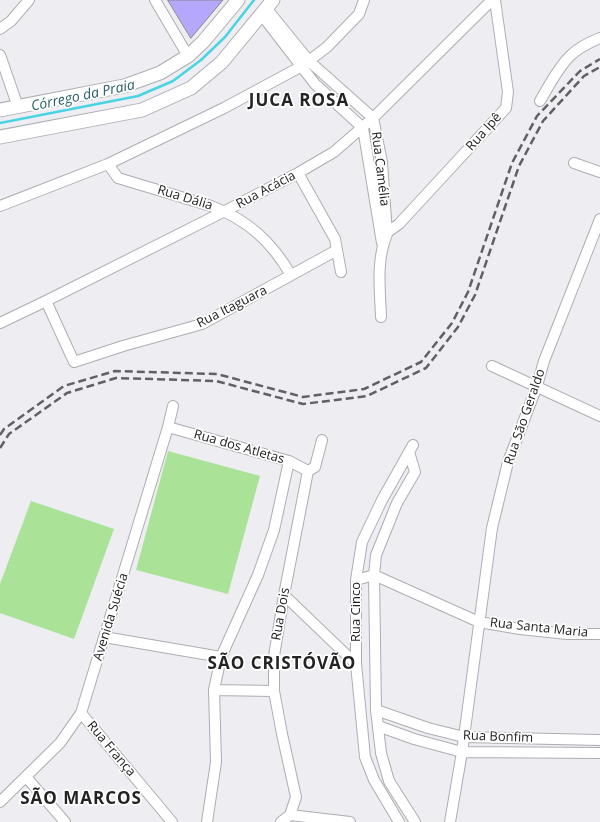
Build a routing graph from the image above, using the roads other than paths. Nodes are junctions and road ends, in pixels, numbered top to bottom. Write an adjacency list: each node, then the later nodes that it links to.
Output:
1 (29, 0): 10 (street)
2 (155, 0): 13 (street)
3 (364, 0): 9 (street)
4 (372, 0): 9 (street)
5 (492, 0): 18 (street, Rua Acácia)
6 (495, 0): 28 (street, Rua Ipê)
7 (232, 2): 13 (main road)
8 (266, 7): 14 (street); 20 (main road)
9 (359, 14): 14 (street)
10 (0, 29)
11 (600, 38): 15 (street)
12 (0, 55): 16 (street)
13 (188, 56): 16 (main road)
14 (305, 63): 18 (street, Rua Camélia); 19 (street, Rua Camélia); 21 (street)
15 (540, 101)
16 (18, 107): 17 (main road)
17 (0, 110)
18 (373, 118): 19 (street, Rua Acácia); 28 (street, Rua Camélia)
19 (363, 128): 24 (street, Rua Acácia); 28 (street, Rua Camélia)
20 (0, 137)
21 (108, 164): 25 (street); 26 (street, Rua Dália)
22 (574, 164): 23 (street)
23 (600, 172)
24 (298, 173): 26 (street, Rua Acácia); 29 (street)
25 (0, 206)
26 (225, 211): 31 (street, Rua Dália); 32 (street, Rua Acácia)
27 (600, 219): 36 (street, Rua São Geraldo)
28 (383, 239): 33 (street)
29 (337, 250): 30 (street); 31 (street, Rua Itaguara)
30 (341, 272)
31 (291, 275): 32 (street, Rua Itaguara)
32 (46, 301): 34 (street, Rua Acácia)
33 (381, 317)
34 (0, 323)
35 (492, 366): 36 (street)
36 (537, 386): 38 (street); 46 (street, Rua São Geraldo)
37 (174, 406): 39 (street, Avenida Suécia)
38 (600, 416)
39 (168, 427): 41 (street, Rua dos Atletas); 48 (street, Avenida Suécia)
40 (322, 440): 42 (street, Rua Dois)
41 (289, 462): 42 (street, Rua dos Atletas); 49 (street)
42 (308, 471): 45 (street, Rua Dois)
43 (374, 575): 44 (street); 44 (street, Rua Cinco); 46 (street, Rua Santa Maria); 53 (street, Rua Cinco)
44 (356, 580): 50 (street, Rua Cinco)
45 (284, 595): 50 (street); 52 (street, Rua Dois)
46 (479, 622): 47 (street, Rua Santa Maria); 56 (street, Rua Santa Maria)
47 (600, 634)
48 (104, 637): 49 (street); 54 (street, Avenida Suécia)
49 (221, 657): 51 (street)
50 (356, 664): 68 (street, Rua Cinco)
51 (214, 690): 52 (street); 65 (street)
52 (274, 691): 62 (street, Rua Dois)
53 (376, 710): 55 (street, Rua Cinco); 56 (street, Rua Bonfim)
54 (81, 713): 60 (street, Avenida Suécia); 64 (street, Rua França)
55 (378, 726): 58 (street, Rua Bonfim); 69 (street, Rua Cinco)
56 (464, 737): 57 (street, Rua Bonfim); 58 (street, Rua Santa Maria)
57 (600, 740)
58 (462, 752): 59 (street, Rua Bonfim); 70 (street, Rua Santa Maria)
59 (600, 753)
60 (26, 777): 61 (street, Avenida Suécia); 63 (street)
61 (0, 802)
62 (290, 815): 66 (street); 67 (street)
63 (64, 822)
64 (172, 822)
65 (207, 822)
66 (281, 822)
67 (350, 822)
68 (399, 822)
69 (415, 822)
70 (450, 822)

